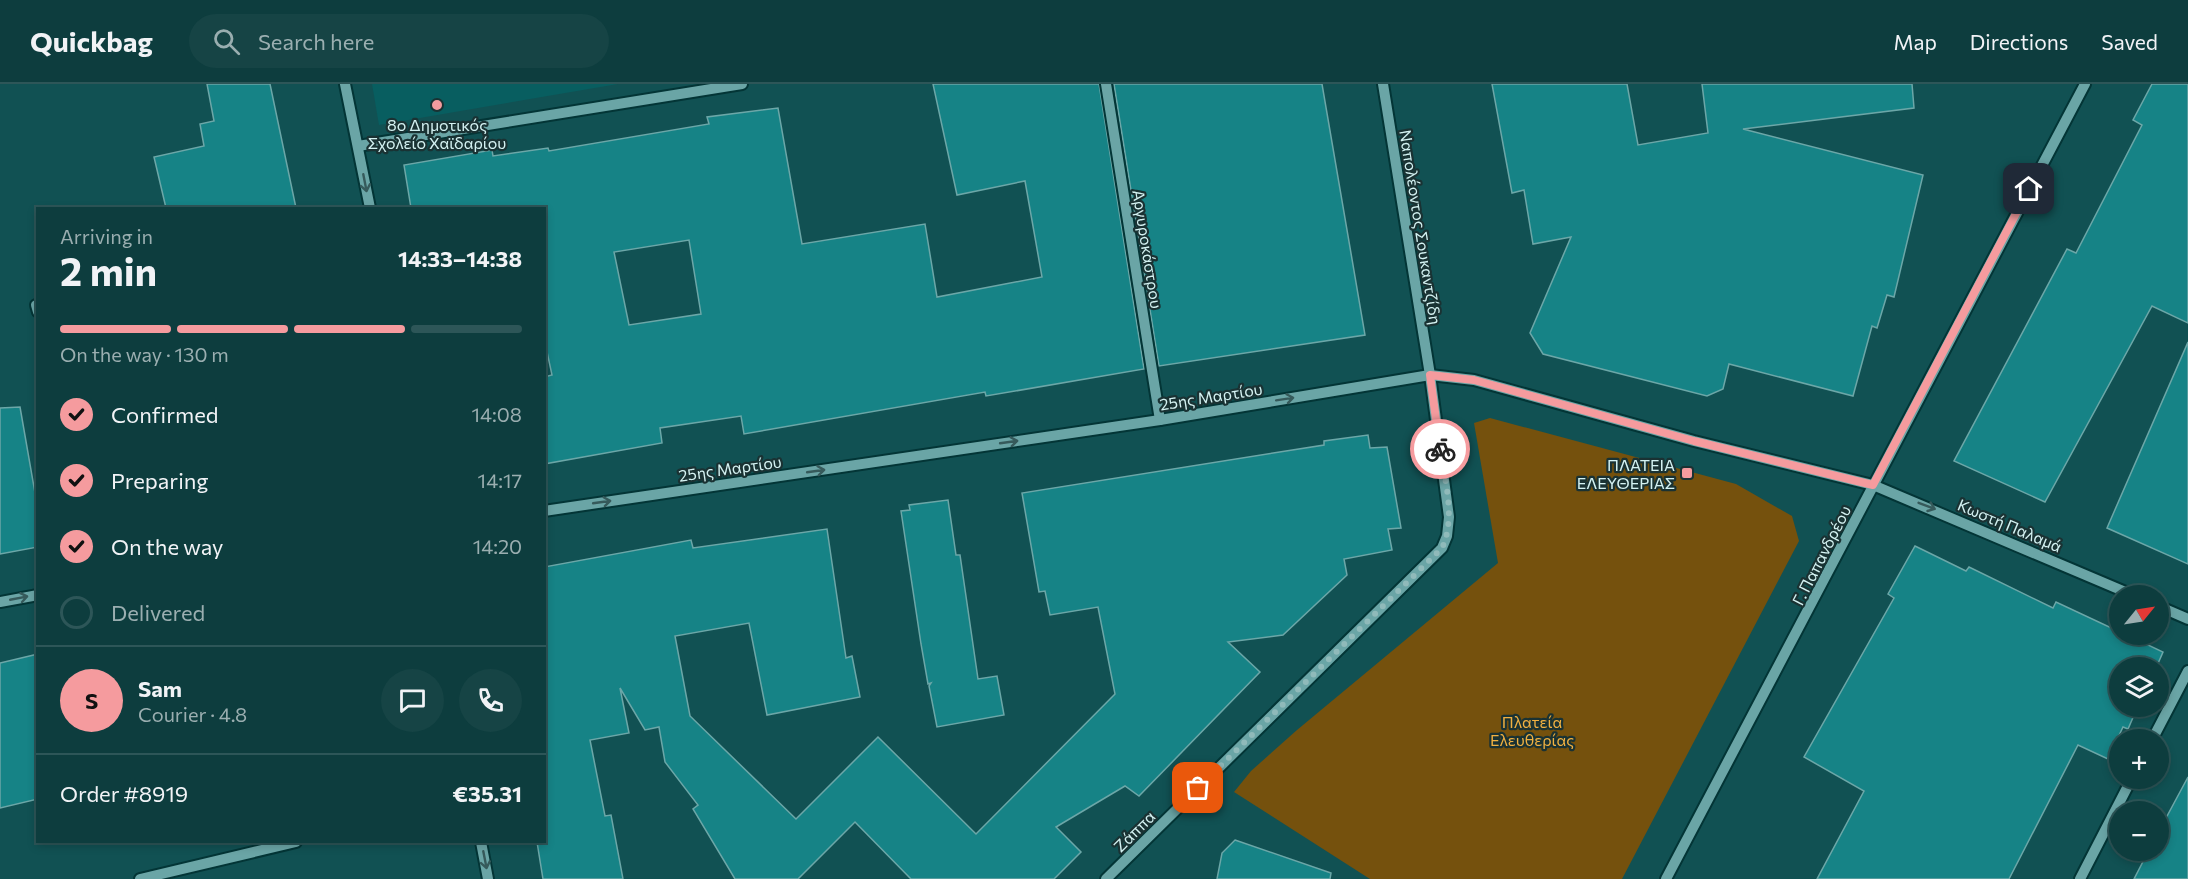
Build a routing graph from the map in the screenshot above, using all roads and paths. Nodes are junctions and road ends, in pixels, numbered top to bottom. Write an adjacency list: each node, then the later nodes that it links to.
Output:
1 (345, 84): 6 (street)
2 (742, 84): 6 (street)
3 (1106, 84): 9 (street, Αργυροκάστρου)
4 (1383, 84): 8 (street, Ναπολέοντος Σουκαντζίδη)
5 (2085, 84): 10 (street, Γ. Παπανδρέου)
6 (358, 146): 7 (street, one-way to 7)
7 (370, 207)
8 (1430, 375): 9 (street, 25ης Μαρτίου, one-way to 8); 10 (street, 25ης Μαρτίου); 24 (street, Ζάππα)
9 (1160, 420): 11 (street, 25ης Μαρτίου, one-way to 9)
10 (1873, 485): 12 (street, Κωστή Παλαμά, one-way to 12); 25 (street, Γ. Παπανδρέου)
11 (546, 511)
12 (2109, 585)
13 (36, 595): 14 (street, one-way to 13)
14 (0, 602)
15 (2169, 611): 16 (street)
16 (2188, 619)
17 (2188, 671): 18 (street)
18 (2158, 729)
19 (2126, 789): 26 (street)
20 (292, 843): 22 (street)
21 (481, 843): 23 (street, one-way to 23)
22 (140, 879)
23 (488, 879)
24 (1106, 879)
25 (1666, 879)
26 (2080, 879)

